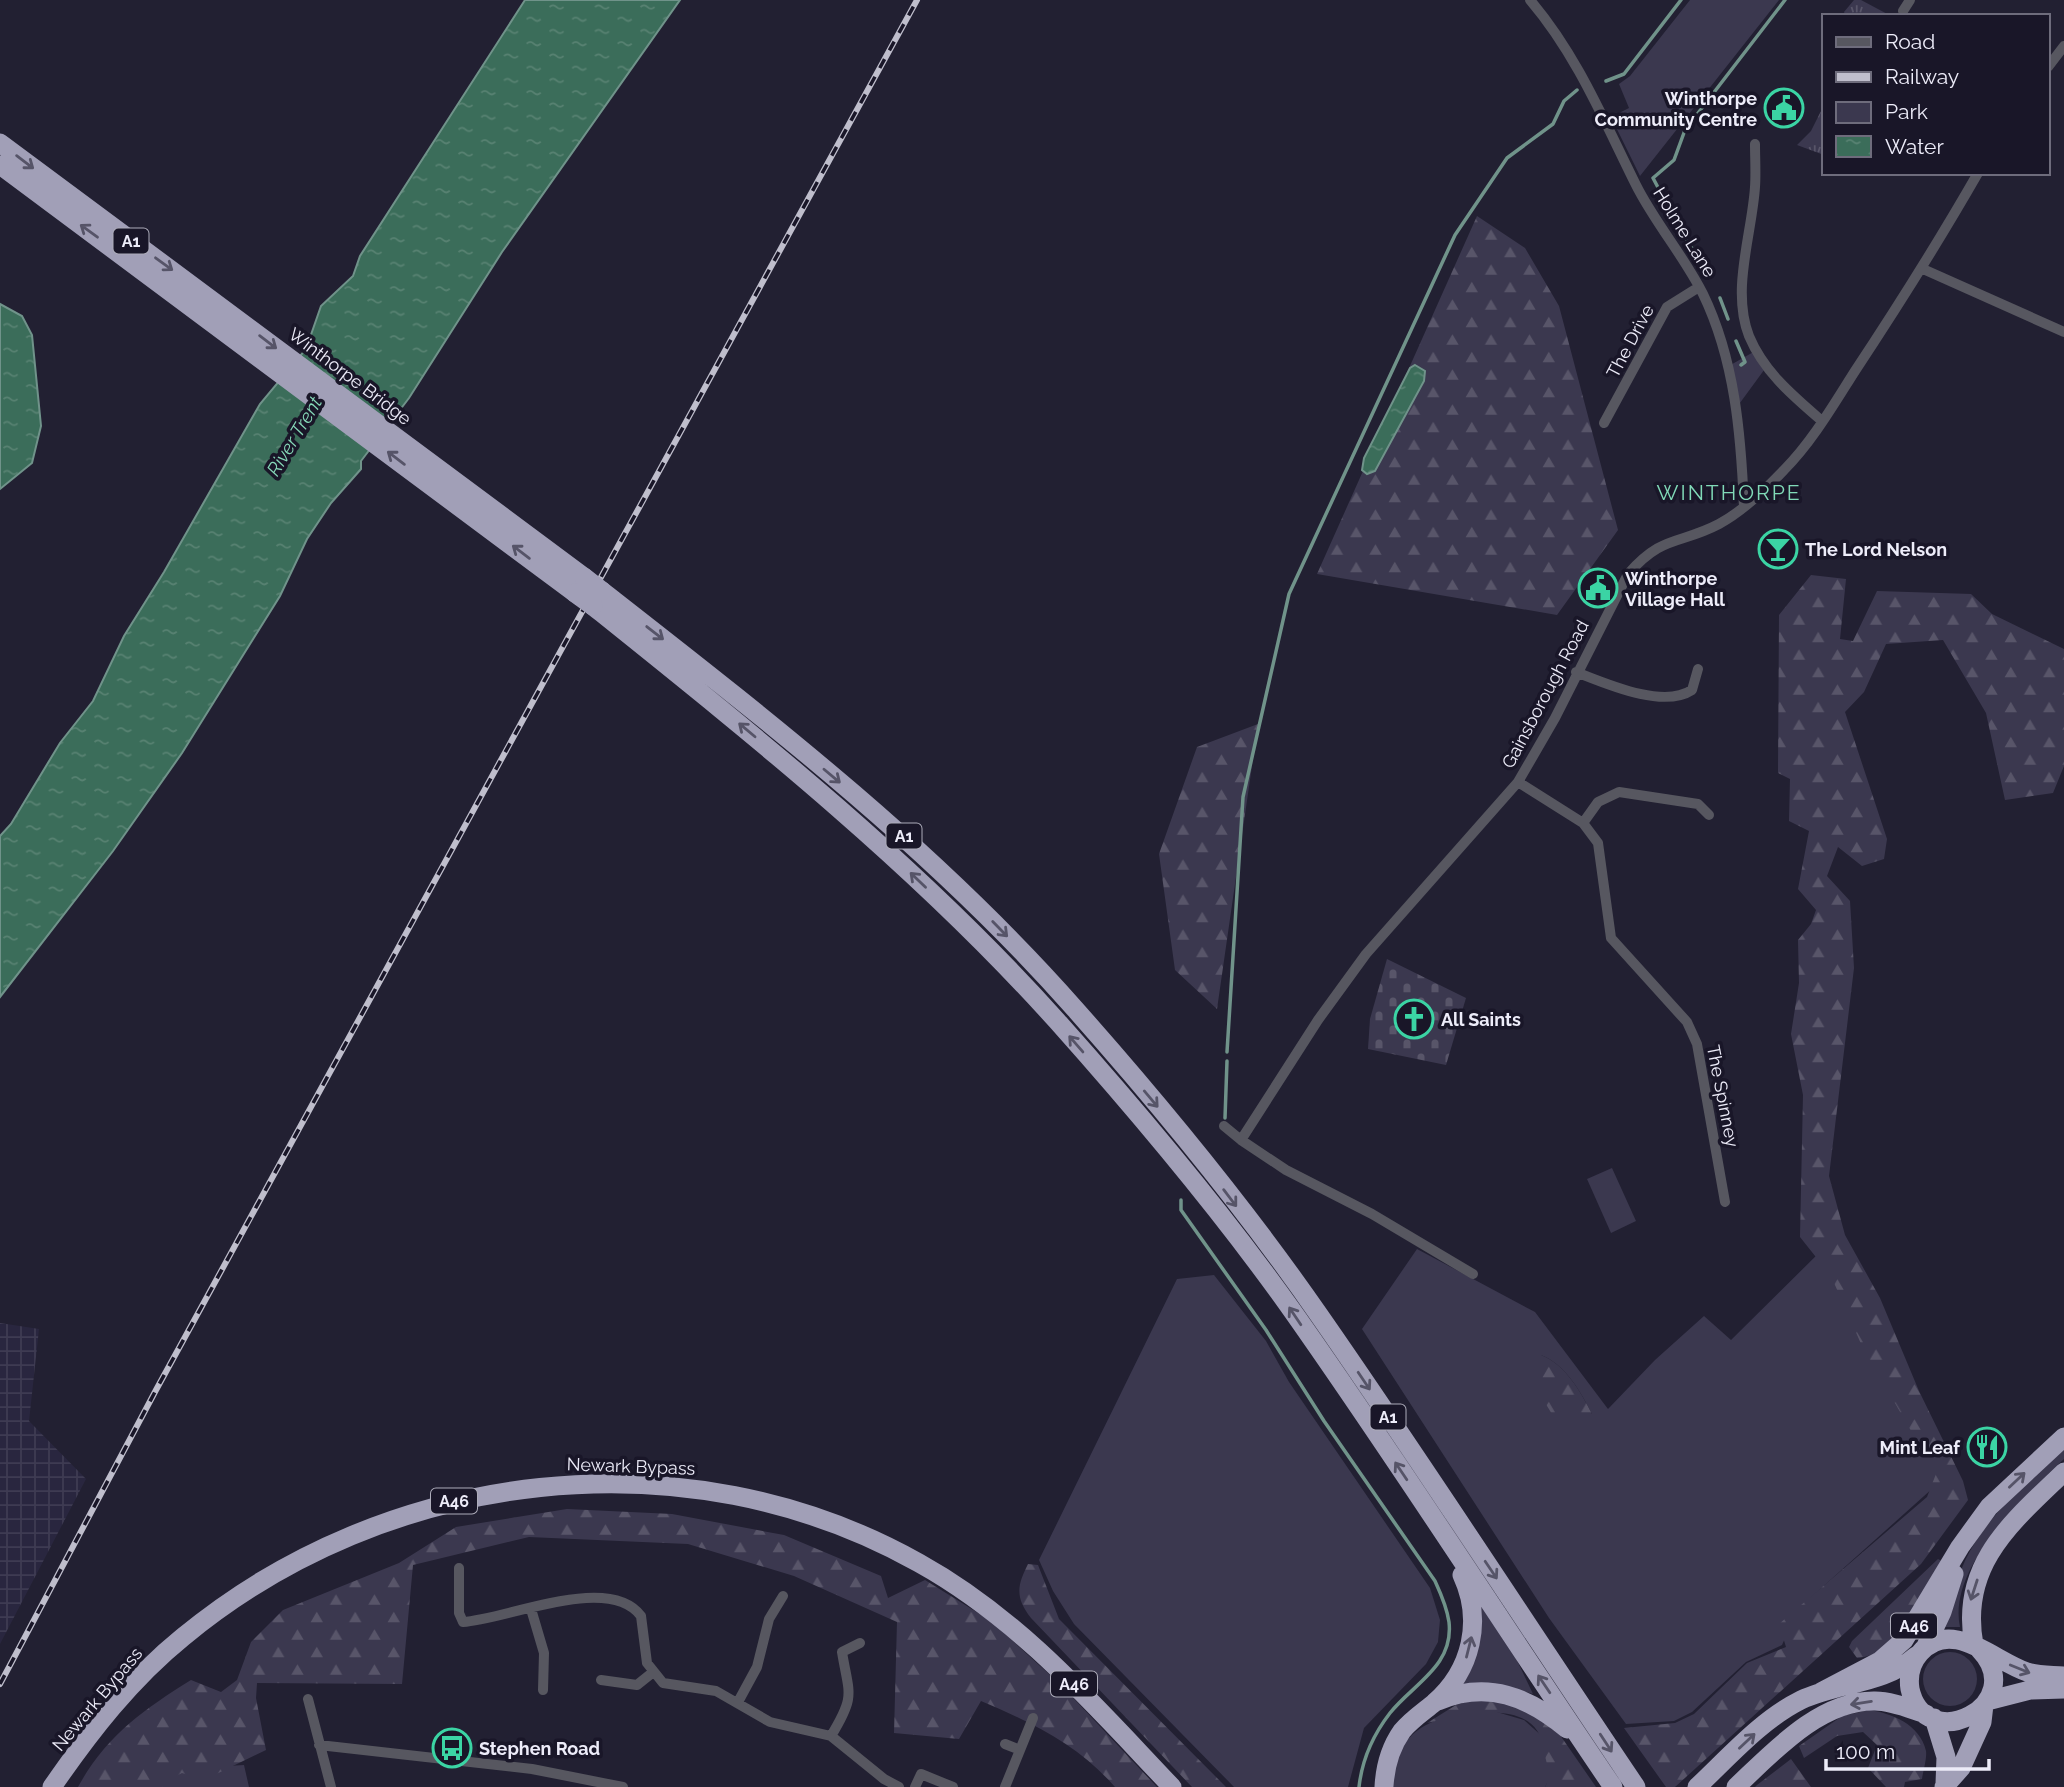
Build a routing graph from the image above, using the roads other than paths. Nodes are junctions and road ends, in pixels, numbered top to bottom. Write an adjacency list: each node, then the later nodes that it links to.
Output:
1 (1530, 0): 12 (street, Holme Lane)
2 (1910, 0): 3 (street)
3 (1903, 11)
4 (2064, 46): 5 (street)
5 (2050, 64)
6 (0, 143): 10 (highway, A1, one-way to 10)
7 (1755, 144): 14 (street)
8 (0, 165): 10 (highway, A1)
9 (1977, 175): 11 (street, Gainsborough Road)
10 (45, 188): 17 (highway, Winthorpe Bridge / A1, bridge)
11 (1923, 269): 13 (street); 14 (street, Gainsborough Road)
12 (1699, 286): 15 (street, The Drive); 16 (street, Holme Lane)
13 (2064, 332)
14 (1822, 421): 16 (street, Gainsborough Road)
15 (1604, 423)
16 (1744, 507): 19 (street, Gainsborough Road)
17 (597, 598): 29 (highway, A1, one-way to 17); 65 (highway, A1, one-way to 65)
18 (1698, 670): 19 (street)
19 (1576, 672): 20 (street, Gainsborough Road)
20 (1518, 782): 22 (street, The Spinney); 24 (street, Gainsborough Road)
21 (1709, 815): 22 (street)
22 (1583, 823): 25 (street, The Spinney)
23 (1224, 1126): 24 (street)
24 (1241, 1140): 26 (street)
25 (1725, 1202)
26 (1473, 1274)
27 (2064, 1437): 30 (highway, A46, one-way to 27)
28 (2064, 1472): 35 (highway, one-way to 35)
29 (1439, 1527): 45 (highway, one-way to 29); 50 (highway, A1, one-way to 29)
30 (1974, 1527): 36 (highway, A46); 42 (highway, A46)
31 (459, 1568): 33 (street)
32 (783, 1596): 44 (street)
33 (531, 1609): 37 (street); 41 (street)
34 (860, 1643): 49 (street)
35 (1976, 1647): 36 (highway); 38 (highway, one-way to 38); 46 (highway)
36 (1923, 1650): 42 (highway, A46); 47 (highway)
37 (652, 1673): 39 (street); 44 (street)
38 (2064, 1676)
39 (601, 1680)
40 (2064, 1689): 46 (highway)
41 (542, 1690)
42 (1821, 1692): 66 (highway, A46, one-way to 42)
43 (308, 1699): 52 (street)
44 (738, 1702): 49 (street)
45 (1434, 1703): 50 (highway); 63 (highway)
46 (1986, 1703): 47 (highway); 54 (highway)
47 (1931, 1716): 54 (highway); 67 (highway, one-way to 67)
48 (1033, 1718): 53 (street)
49 (831, 1736): 58 (street)
50 (1582, 1741): 64 (highway, A1)
51 (1005, 1744): 53 (street)
52 (319, 1745): 56 (street); 57 (street)
53 (1020, 1750): 61 (street)
54 (1945, 1785)
55 (52, 1787): 62 (highway, Newark Bypass / A46)
56 (331, 1787)
57 (623, 1787)
58 (900, 1787)
59 (915, 1787): 60 (street)
60 (953, 1787)
61 (1005, 1787)
62 (1172, 1787)
63 (1384, 1787)
64 (1613, 1787)
65 (1636, 1787)
66 (1697, 1787)
67 (1736, 1787)

